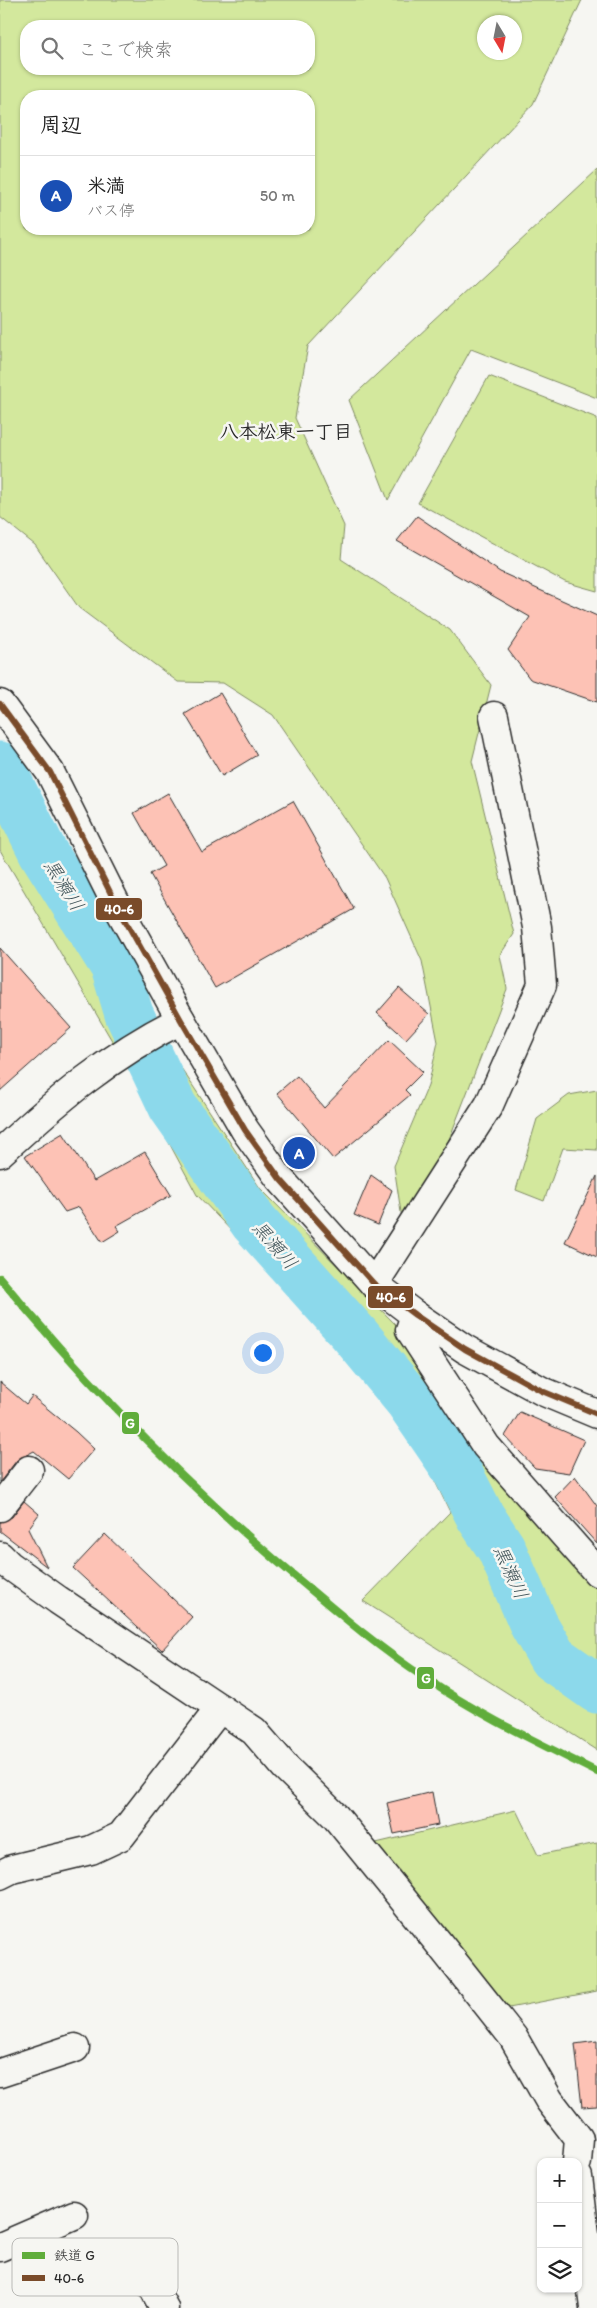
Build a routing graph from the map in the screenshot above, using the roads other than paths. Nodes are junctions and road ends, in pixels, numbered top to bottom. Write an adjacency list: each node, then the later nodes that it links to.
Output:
1 (0, 704): 3 (main road)
2 (494, 716): 5 (main road)
3 (182, 1020): 4 (main road); 5 (main road)
4 (0, 1153)
5 (374, 1284): 6 (main road)
6 (415, 1315): 7 (main road); 11 (main road)
7 (597, 1414)
8 (29, 1470): 9 (main road)
9 (0, 1507)
10 (3, 1567): 12 (main road)
11 (597, 1572)
12 (220, 1708): 13 (main road); 16 (main road)
13 (0, 1875)
14 (75, 2048): 15 (main road)
15 (0, 2073)
16 (584, 2146)
17 (581, 2203): 24 (main road)
18 (74, 2215): 19 (main road)
19 (21, 2238)
20 (12, 2242): 21 (main road)
21 (0, 2247)
22 (158, 2296): 23 (main road)
23 (164, 2308)
24 (594, 2308)

